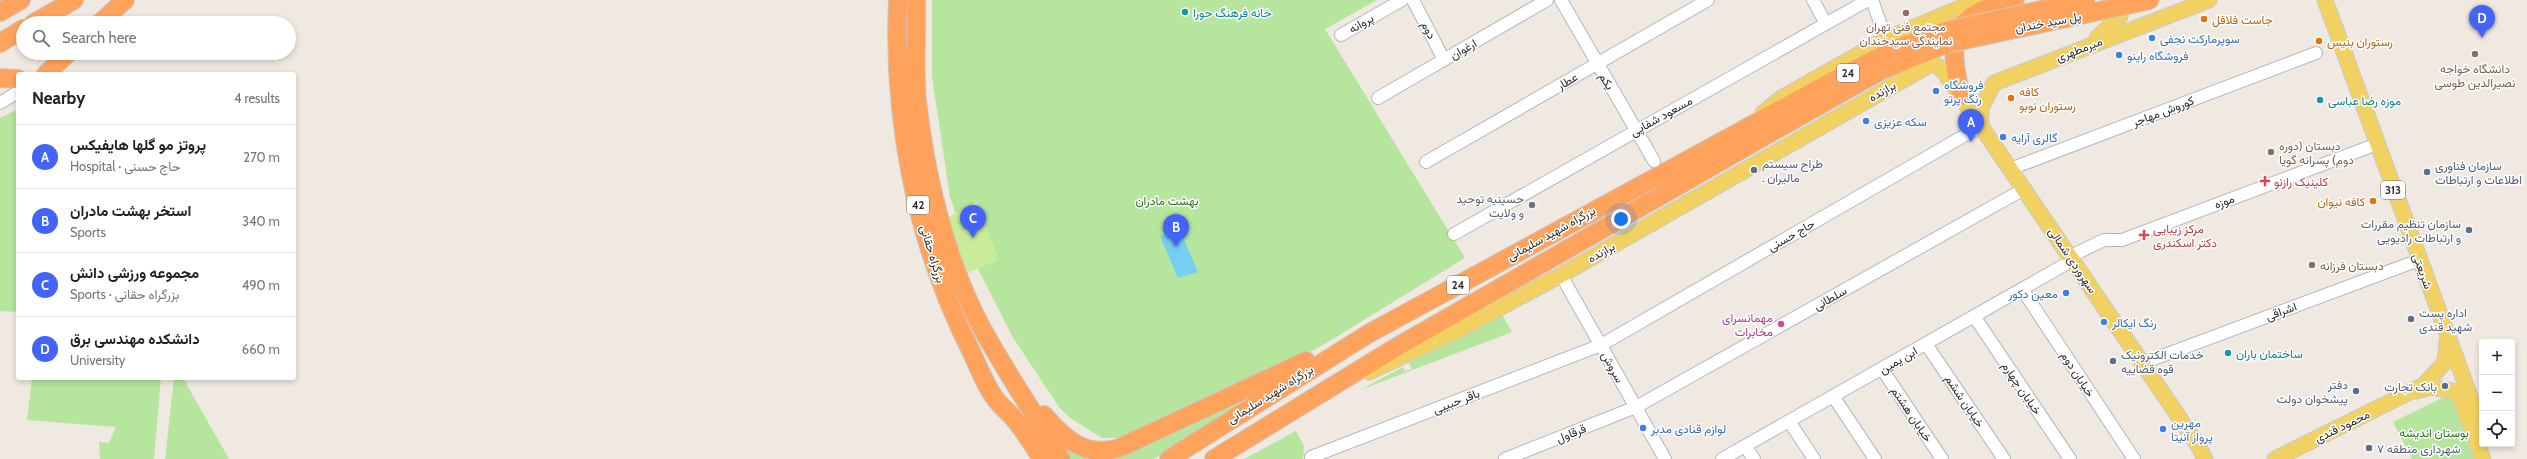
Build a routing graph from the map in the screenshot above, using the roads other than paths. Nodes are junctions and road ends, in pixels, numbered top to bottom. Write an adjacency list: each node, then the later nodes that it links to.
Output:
1 (74, 0): 22 (highway)
2 (125, 0): 23 (highway)
3 (898, 0): 66 (highway, بزرگراه حقانی / 42)
4 (916, 0): 63 (highway, بزرگراه حقانی / 42)
5 (1402, 0): 26 (street, پروانه)
6 (1413, 0): 33 (street, دوم)
7 (1547, 0): 33 (street, ارغوان)
8 (1562, 0): 34 (street, یکم)
9 (1708, 0): 34 (street, عطار)
10 (1813, 0): 24 (street)
11 (1868, 0): 24 (street, مسعود شفاپی)
12 (1872, 0): 28 (street)
13 (1979, 0): 28 (main road)
14 (2015, 0): 40 (highway)
15 (2086, 0): 27 (highway, 24, bridge)
16 (2123, 0): 30 (main road)
17 (2150, 0): 27 (highway, پل سید خندان / 24, bridge)
18 (2209, 0): 30 (main road, میرمطهری)
19 (2325, 0): 46 (main road, شریعتی / 313)
20 (18, 1): 21 (highway)
21 (0, 12)
22 (46, 16)
23 (108, 16)
24 (1826, 24): 45 (street, مسعود شفاپی)
25 (16, 33): 29 (highway)
26 (1341, 35)
27 (1946, 38): 43 (highway, بزرگراه شهید سلیمانی / 24); 67 (highway, بزرگراه شهید سلیمانی / 24)
28 (1886, 39): 43 (main road)
29 (0, 43)
30 (2088, 46): 44 (main road, میرمطهری)
31 (2316, 53): 49 (street, کوروش مهاجر)
32 (61, 60): 36 (highway)
33 (1444, 60): 41 (street, ارغوان)
34 (1597, 63): 45 (street, یکم); 48 (street, عطار)
35 (1936, 65): 40 (main road, سهروردی شمالی); 54 (main road, برازنده)
36 (48, 72)
37 (0, 78): 38 (highway)
38 (16, 79)
39 (16, 93): 42 (street)
40 (1961, 96): 44 (main road, سهروردی شمالی)
41 (1378, 98)
42 (0, 103)
43 (1754, 123): 57 (highway, بزرگراه شهید سلیمانی / 24)
44 (1982, 126): 49 (main road, سهروردی شمالی); 60 (street, حاج حسنی)
45 (1636, 130): 47 (street, یکم); 51 (street, مسعود شفاپی)
46 (2377, 144): 52 (street, موزه); 53 (main road, شریعتی / 313)
47 (1654, 160)
48 (1426, 162)
49 (2010, 169): 50 (main road, سهروردی شمالی)
50 (2024, 189): 52 (main road, سهروردی شمالی); 68 (street, سلطانی)
51 (1454, 234)
52 (2072, 258): 55 (street, ابن یمین); 61 (main road, سهروردی شمالی)
53 (2419, 260): 58 (main road, شریعتی / 313); 61 (street, اشراقی)
54 (1561, 275): 60 (street, سروش); 67 (main road, برازنده)
55 (2022, 289): 56 (street, ابن یمین); 89 (street, خیابان دوم)
56 (1974, 316): 59 (street, ابن یمین); 88 (street, خیابان چهارم)
57 (1368, 334): 63 (highway); 78 (highway, بزرگراه شهید سلیمانی / 24)
58 (2448, 337): 64 (main road, محمود قندی); 70 (main road, شریعتی / 313)
59 (1926, 344): 62 (street, ابن یمین); 87 (street, خیابان ششم)
60 (1601, 345): 68 (street, سروش); 74 (street, باقر حبیبی)
61 (2143, 363): 71 (main road, سهروردی شمالی)
62 (1882, 369): 65 (street, ابن یمین); 86 (street, خیابان هشتم)
63 (1009, 371): 77 (highway, بزرگراه حقانی / 42)
64 (2409, 393): 92 (main road, محمود قندی); 93 (main road, محمود قندی)
65 (1834, 396): 69 (street, ابن یمین); 85 (street)
66 (994, 397): 75 (highway); 76 (highway, بزرگراه حقانی / 42)
67 (1299, 405): 79 (highway, بزرگراه شهید سلیمانی / 24)
68 (1636, 407): 80 (street, قرقاول); 81 (street, سروش)
69 (1789, 421): 72 (street, ابن یمین); 84 (street)
70 (2479, 421)
71 (2198, 445): 90 (main road, سهروردی شمالی); 91 (main road)
72 (1745, 446): 82 (street, ابن یمین); 83 (street)
73 (2489, 447): 94 (main road)
74 (1311, 458)
75 (1027, 459)
76 (1042, 459)
77 (1061, 459)
78 (1169, 459)
79 (1214, 459)
80 (1505, 459)
81 (1665, 459)
82 (1722, 459)
83 (1754, 459)
84 (1814, 459)
85 (1875, 459)
86 (1942, 459)
87 (2004, 459)
88 (2070, 459)
89 (2134, 459)
90 (2206, 459)
91 (2216, 459)
92 (2275, 459)
93 (2483, 459)
94 (2493, 459)

